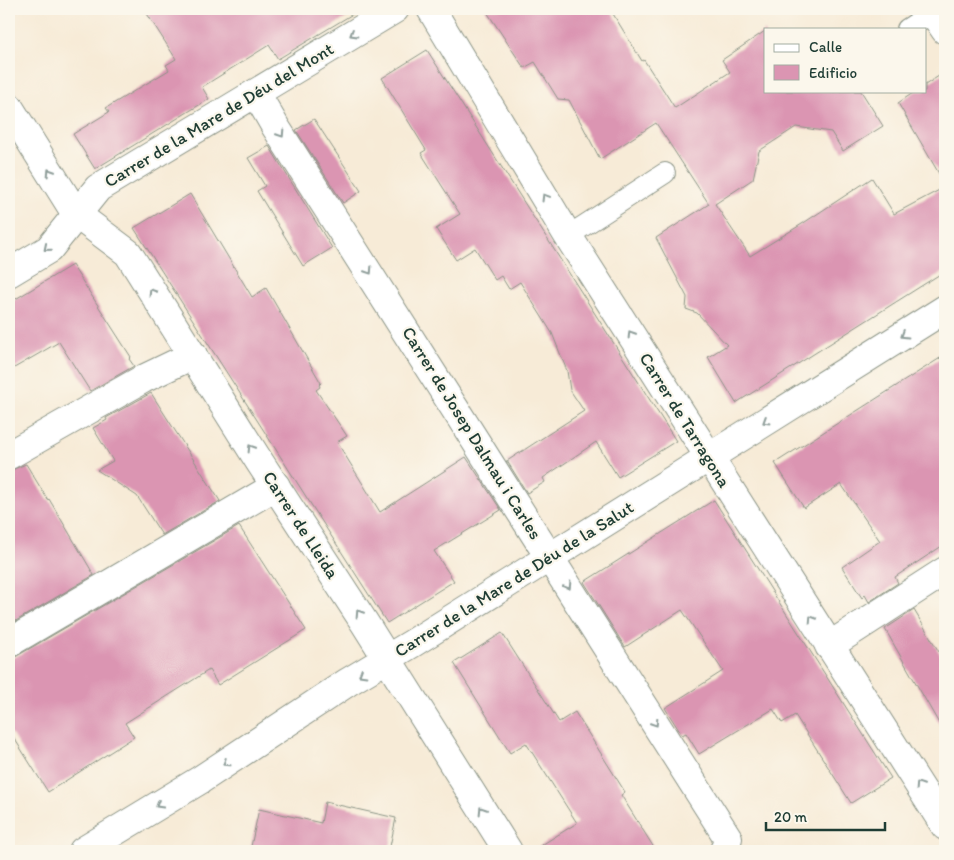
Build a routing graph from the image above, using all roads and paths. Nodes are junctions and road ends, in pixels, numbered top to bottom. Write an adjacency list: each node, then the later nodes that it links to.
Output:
1 (395, 9): 5 (street, Carrer de la Mare de Déu del Mont, one-way to 5)
2 (431, 9): 9 (street, Carrer de Tarragona, one-way to 2)
3 (937, 17): 4 (lane)
4 (910, 28)
5 (256, 93): 8 (street, Carrer de la Mare de Déu del Mont); 16 (street, Carrer de Josep Dalmau i Carles, one-way to 16)
6 (9, 107): 8 (street, one-way to 6)
7 (666, 173): 9 (lane)
8 (76, 214): 10 (street, Carrer de la Mare de Déu del Mont, one-way to 10); 12 (street, Carrer de Lleida, one-way to 8)
9 (568, 236): 14 (street, Carrer de Tarragona, one-way to 9)
10 (9, 273)
11 (945, 309): 14 (street, Carrer de la Mare de Déu de la Salut, one-way to 14)
12 (186, 344): 13 (street); 15 (street, Carrer de Lleida, one-way to 12)
13 (9, 455)
14 (708, 457): 16 (street, Carrer de la Mare de Déu de la Salut); 19 (street, Carrer de Tarragona, one-way to 14)
15 (276, 486): 18 (street); 20 (street, Carrer de Lleida, one-way to 15)
16 (550, 557): 20 (street, Carrer de la Mare de Déu de la Salut); 24 (street, Carrer de Josep Dalmau i Carles, one-way to 24)
17 (945, 571): 19 (street)
18 (9, 643)
19 (829, 646): 21 (street, Carrer de Tarragona, one-way to 19)
20 (387, 659): 22 (street, Carrer de la Mare de Déu de la Salut, one-way to 22); 23 (street, Carrer de Lleida, one-way to 20)
21 (945, 826)
22 (83, 851)
23 (508, 851)
24 (724, 851)

